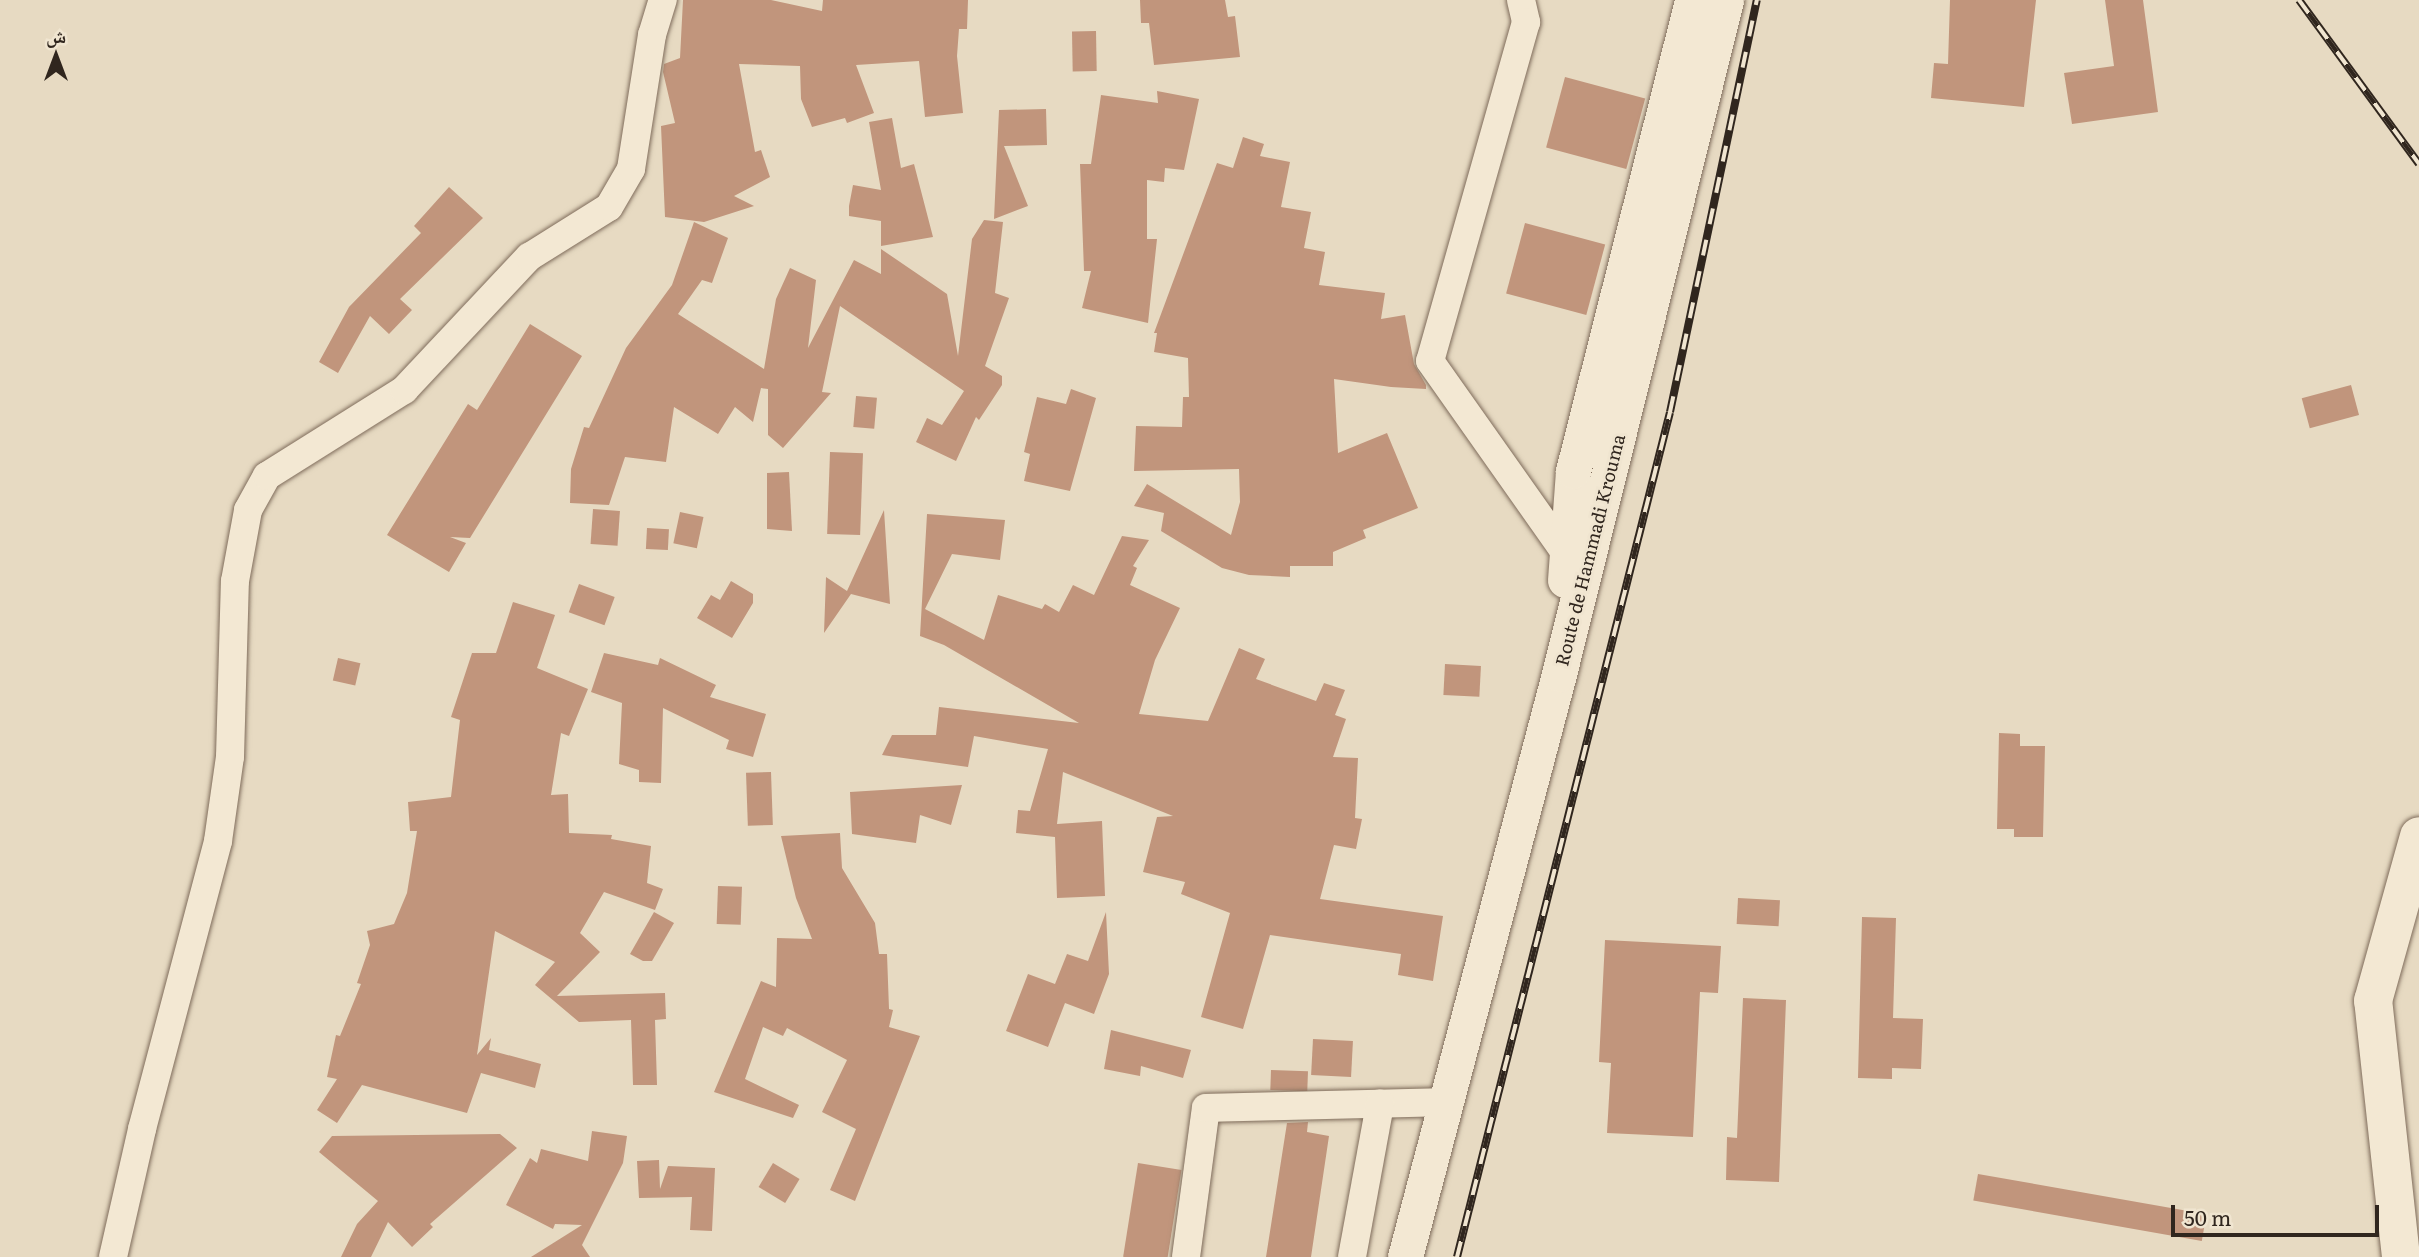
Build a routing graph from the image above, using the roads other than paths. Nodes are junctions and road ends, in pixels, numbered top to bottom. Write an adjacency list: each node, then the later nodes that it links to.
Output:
1 (663, 0): 10 (street)
2 (1521, 0): 5 (street)
3 (1692, 0): 5 (street, Route de Hammadi Krouma)
4 (1726, 0): 6 (street, Route de Hammadi Krouma)
5 (1567, 555): 6 (street, Route de Hammadi Krouma)
6 (1559, 674): 8 (street)
7 (2419, 836): 14 (main road)
8 (1446, 1102): 9 (street); 13 (street)
9 (1380, 1104): 11 (street); 12 (street)
10 (113, 1257)
11 (1186, 1257)
12 (1352, 1257)
13 (1405, 1257)
14 (2401, 1257)

